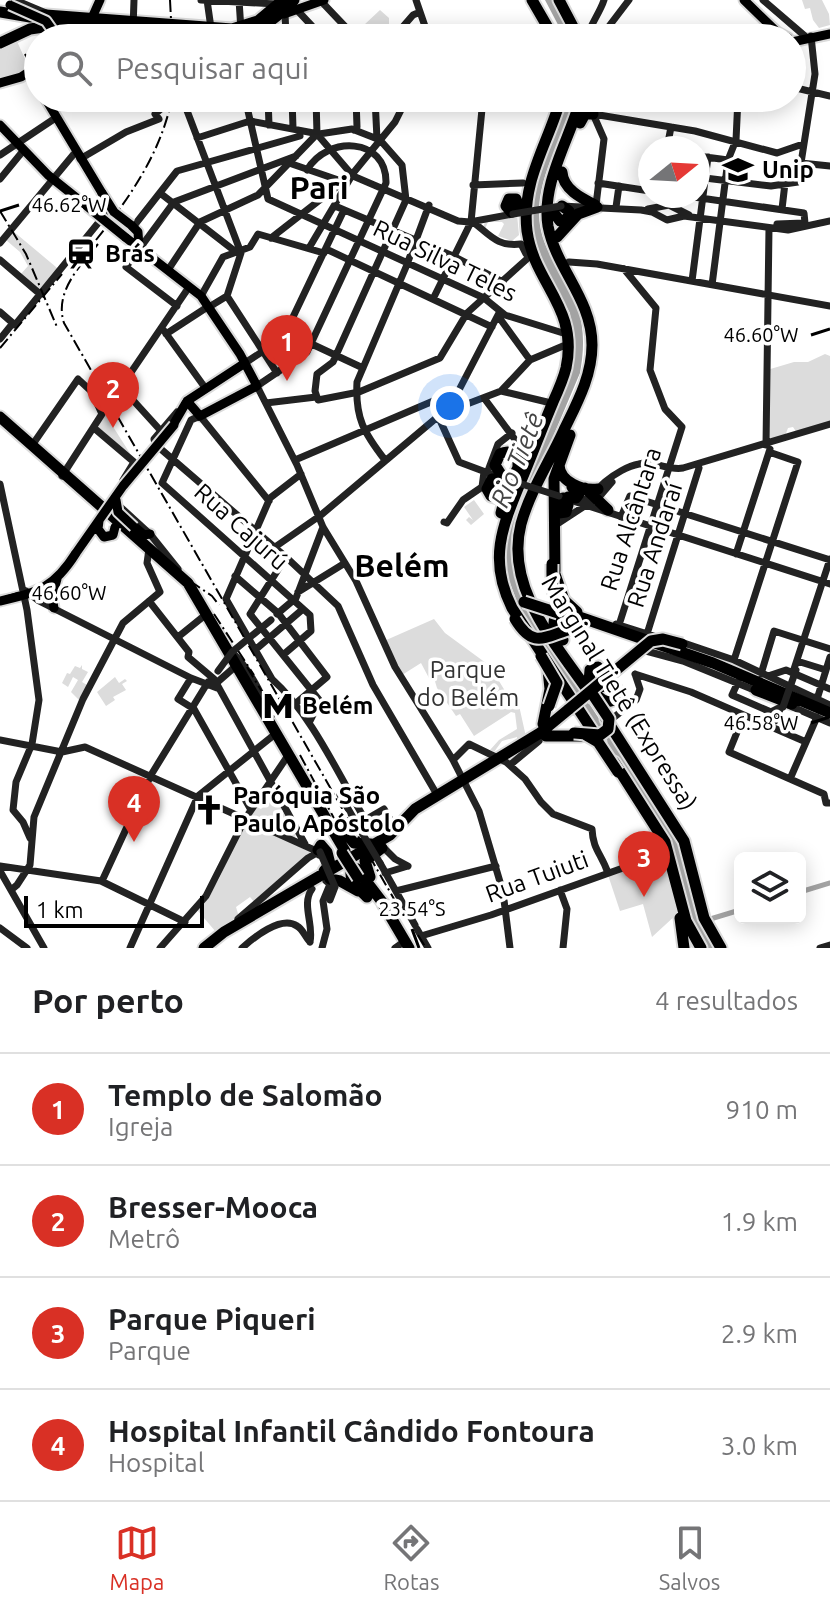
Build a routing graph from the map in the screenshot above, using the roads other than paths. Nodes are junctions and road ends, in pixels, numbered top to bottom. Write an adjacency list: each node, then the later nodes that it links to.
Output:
1 (99, 0): 19 (main road)
2 (134, 0): 20 (street)
3 (205, 0): 21 (street); 22 (street)
4 (308, 0): 14 (main road)
5 (322, 0): 14 (main road); 25 (street)
6 (416, 0): 15 (street)
7 (535, 0): 28 (highway); 29 (highway)
8 (564, 0): 30 (highway); 31 (highway)
9 (604, 0): 32 (street)
10 (629, 0): 33 (street)
11 (763, 0): 35 (street)
12 (744, 2): 34 (main road)
13 (9, 3): 16 (highway); 16 (highway); 17 (main road, bridge)
14 (287, 6): 22 (street); 22 (highway); 23 (highway); 24 (street)
15 (420, 12): 26 (street); 27 (street)
16 (31, 13): 18 (highway)
17 (48, 24)
18 (83, 24)
19 (87, 24)
20 (132, 24)
21 (210, 24)
22 (242, 24)
23 (267, 24)
24 (310, 24)
25 (343, 24)
26 (405, 24)
27 (424, 24)
28 (547, 24)
29 (549, 24)
30 (576, 24)
31 (578, 24)
32 (593, 24)
33 (611, 24)
34 (767, 24)
35 (793, 24)
36 (830, 33): 40 (main road)
37 (24, 34): 41 (highway)
38 (806, 35): 40 (street)
39 (806, 39): 40 (main road)
40 (811, 39): 43 (street)
41 (0, 43)
42 (806, 90): 43 (street)
43 (812, 92): 44 (street); 79 (street)
44 (830, 96)
45 (51, 112): 66 (main road)
46 (52, 112): 89 (main road)
47 (160, 112): 89 (street)
48 (187, 112): 76 (street)
49 (248, 112): 68 (street)
50 (269, 112): 70 (street)
51 (294, 112): 73 (street)
52 (316, 112): 74 (street)
53 (356, 112): 72 (street)
54 (376, 112): 77 (street)
55 (399, 112): 77 (street)
56 (479, 112): 106 (street)
57 (553, 112): 67 (highway)
58 (553, 112): 103 (highway)
59 (554, 112): 84 (highway, Marginal Tietê (Expressa))
60 (582, 112): 178 (highway, Marginal Tietê (Expressa))
61 (583, 112): 87 (highway)
62 (583, 112): 118 (highway)
63 (589, 112): 104 (street)
64 (610, 112): 71 (street)
65 (737, 112): 78 (street)
66 (54, 119): 80 (street); 89 (main road)
67 (549, 120): 84 (highway); 127 (highway)
68 (250, 121): 70 (street); 76 (street); 82 (street)
69 (0, 125): 80 (main road)
70 (269, 125): 73 (street)
71 (671, 127): 75 (street); 78 (street)
72 (354, 130): 74 (street); 77 (street)
73 (297, 131): 74 (street); 81 (street); 82 (street)
74 (317, 134): 81 (street); 83 (street)
75 (669, 136)
76 (197, 138): 92 (street)
77 (379, 140): 85 (street); 114 (street)
78 (735, 142): 79 (street); 91 (street)
79 (803, 144): 93 (street)
80 (22, 146): 86 (street); 99 (main road); 101 (street)
81 (305, 146): 90 (street)
82 (256, 148): 92 (street); 95 (street)
83 (329, 148): 85 (street); 96 (street); 98 (street)
84 (541, 148): 172 (highway, Marginal Tietê (Expressa))
85 (370, 153): 98 (street); 110 (street)
86 (0, 155)
87 (568, 155): 97 (highway); 118 (highway)
88 (710, 157): 91 (street)
89 (79, 158): 99 (street); 112 (main road)
90 (291, 160): 95 (street); 96 (street); 109 (street)
91 (728, 160): 102 (street)
92 (207, 162): 107 (street); 113 (street)
93 (801, 163): 94 (street); 105 (street)
94 (830, 166)
95 (261, 169): 107 (street); 109 (street)
96 (307, 170): 98 (street)
97 (562, 172): 118 (highway); 120 (highway)
98 (351, 176): 110 (street); 119 (street); 129 (street)
99 (53, 178): 149 (main road, bridge); 150 (street)
100 (710, 178): 102 (street)
101 (0, 179)
102 (726, 180): 105 (street); 116 (street)
103 (522, 183): 106 (street); 127 (highway)
104 (598, 183): 108 (street); 120 (street)
105 (785, 183): 124 (street)
106 (474, 185): 136 (street)
107 (216, 186): 117 (street); 126 (street)
108 (619, 186): 111 (street); 122 (street)
109 (265, 188): 126 (street); 129 (street, Rua Silva Teles)
110 (384, 188): 114 (street); 133 (street)
111 (638, 189)
112 (100, 190): 140 (main road, bridge); 171 (street)
113 (160, 193): 117 (street); 140 (street)
114 (407, 198): 121 (street); 143 (street)
115 (710, 199): 116 (street)
116 (723, 201): 124 (street); 134 (street)
117 (173, 203): 137 (street); 149 (street)
118 (559, 203): 120 (street); 127 (street, bridge); 145 (highway); 160 (highway)
119 (335, 206): 125 (street); 138 (street)
120 (596, 206): 122 (street); 128 (street); 145 (highway)
121 (429, 207): 136 (street); 147 (street)
122 (616, 207): 128 (street)
123 (701, 208): 131 (street)
124 (782, 209): 139 (street)
125 (344, 210): 133 (street); 142 (street)
126 (225, 211): 137 (street); 152 (street)
127 (516, 211): 132 (street); 144 (highway); 164 (highway)
128 (656, 211): 130 (street); 130 (street)
129 (300, 214): 138 (street, Rua Silva Teles); 146 (street)
130 (678, 215): 131 (street)
131 (700, 217): 134 (street); 166 (street)
132 (486, 218): 136 (street); 144 (street)
133 (369, 220): 143 (street); 148 (street)
134 (721, 220): 141 (street); 169 (street)
135 (830, 220): 139 (street)
136 (471, 221): 155 (street); 156 (street)
137 (199, 223): 152 (street); 162 (street)
138 (324, 225): 142 (street, Rua Silva Teles); 151 (street)
139 (803, 225): 141 (street)
140 (132, 226): 149 (main road)
141 (768, 226): 173 (street)
142 (334, 230): 148 (street, Rua Silva Teles); 153 (street)
143 (394, 231): 147 (street); 154 (street)
144 (521, 233): 156 (highway)
145 (557, 237): 160 (highway)
146 (271, 238): 151 (street); 152 (street)
147 (415, 240): 155 (street); 159 (street)
148 (359, 241): 154 (street, Rua Silva Teles); 158 (street)
149 (136, 242): 162 (main road); 179 (street)
150 (0, 243)
151 (309, 248): 153 (street)
152 (238, 251): 174 (street); 175 (street)
153 (325, 251): 158 (street); 188 (street)
154 (384, 253): 159 (street, Rua Silva Teles); 163 (street)
155 (454, 256): 165 (street); 167 (street)
156 (527, 256): 167 (street); 172 (highway)
157 (0, 260): 171 (street)
158 (350, 260): 163 (street); 191 (street)
159 (407, 263): 165 (street, Rua Silva Teles); 168 (street)
160 (574, 266): 161 (street); 178 (highway); 193 (highway)
161 (624, 269): 166 (street); 230 (street, Rua Alcântara)
162 (168, 270): 170 (main road)
163 (375, 272): 168 (street); 194 (street)
164 (539, 275): 172 (highway); 189 (highway)
165 (442, 279): 176 (street, Rua Silva Teles); 177 (street)
166 (692, 281): 169 (street)
167 (503, 282): 176 (street)
168 (399, 283): 177 (street); 197 (street)
169 (712, 285): 173 (street)
170 (189, 287): 174 (main road); 179 (street)
171 (40, 294): 185 (street)
172 (552, 295): 189 (highway); 253 (highway, Marginal Tietê (Expressa))
173 (767, 295): 180 (street); 222 (street)
174 (201, 296): 181 (main road)
175 (227, 296): 181 (street); 192 (street)
176 (484, 298): 183 (street, Rua Silva Teles); 184 (street)
177 (432, 299): 184 (street)
178 (586, 301): 193 (highway); 214 (highway, Marginal Tietê (Expressa)); 224 (highway)
179 (177, 306): 187 (street)
180 (830, 306)
181 (210, 307): 187 (street); 196 (main road)
182 (0, 312): 185 (street)
183 (500, 314): 186 (street); 189 (street, Rua Silva Teles); 195 (street)
184 (466, 315): 186 (street); 201 (street)
185 (14, 324): 190 (street)
186 (492, 327): 203 (street)
187 (163, 331): 200 (street); 218 (street)
188 (286, 332): 191 (street); 192 (street)
189 (563, 337): 195 (street); 209 (highway); 209 (highway)
190 (0, 339)
191 (311, 344): 194 (street); 198 (street)
192 (263, 352): 196 (street); 198 (street)
193 (595, 353): 214 (highway)
194 (336, 355): 197 (street); 204 (street)
195 (530, 361): 202 (street)
196 (245, 363): 199 (main road); 200 (main road)
197 (363, 368): 201 (street)
198 (277, 373): 199 (street)
199 (257, 386): 207 (street); 212 (main road)
200 (206, 389): 210 (main road)
201 (356, 392): 204 (street); 219 (street)
202 (502, 392): 205 (street); 209 (street)
203 (458, 393): 206 (street); 208 (street)
204 (317, 399): 207 (street)
205 (485, 399): 208 (street); 220 (street)
206 (437, 400): 211 (street); 219 (street)
207 (266, 403): 226 (street)
208 (466, 405): 211 (street)
209 (546, 408): 223 (highway); 234 (highway)
210 (181, 414): 212 (main road); 215 (street); 218 (street); 240 (main road, bridge); 257 (main road, bridge)
211 (440, 415): 227 (street); 233 (street)
212 (200, 416): 215 (street); 238 (street)
213 (3, 419): 221 (main road); 231 (highway)
214 (571, 420): 224 (highway); 236 (highway); 249 (highway, Marginal Tietê (Expressa))
215 (188, 425): 225 (street)
216 (830, 426): 222 (street)
217 (94, 428): 221 (street); 231 (street); 240 (street)
218 (161, 431): 225 (street)
219 (364, 431): 226 (street); 227 (street)
220 (510, 435): 223 (street); 233 (street)
221 (33, 444): 231 (main road)
222 (768, 446): 229 (street); 230 (street); 251 (street); 254 (street)
223 (523, 447): 228 (highway)
224 (560, 456): 236 (highway); 236 (highway); 236 (highway); 237 (highway); 249 (highway)
225 (172, 459): 250 (street); 259 (street, Rua Cajurú)
226 (295, 460): 232 (street)
227 (385, 460): 243 (street)
228 (518, 466): 234 (highway); 234 (highway)
229 (699, 471): 230 (street); 242 (street, Rua Andaraí)
230 (669, 472): 237 (street); 239 (street, Rua Alcântara)
231 (63, 474): 240 (highway)
232 (301, 474): 238 (street); 243 (street)
233 (486, 475): 234 (street); 241 (street); 245 (highway)
234 (507, 483): 236 (street, bridge); 245 (highway); 272 (highway)
235 (0, 484): 275 (street)
236 (558, 497): 237 (street); 248 (highway); 248 (highway); 264 (highway)
237 (594, 499): 244 (street); 244 (street); 248 (street)
238 (269, 501): 250 (street)
239 (657, 505): 242 (street); 244 (street); 246 (street, Rua Alcântara)
240 (117, 514): 255 (highway); 255 (highway); 257 (main road, bridge)
241 (452, 514)
242 (686, 514): 251 (street); 252 (street, Rua Andaraí)
243 (318, 516): 247 (street); 256 (street)
244 (622, 516): 246 (street)
245 (499, 521): 272 (highway)
246 (651, 525): 252 (street); 287 (street, Rua Alcântara)
247 (323, 527): 263 (street); 266 (street)
248 (552, 527): 264 (highway); 288 (highway)
249 (521, 528): 265 (highway, Marginal Tietê (Expressa))
250 (256, 530): 256 (street); 259 (street)
251 (743, 532): 254 (street); 258 (street)
252 (679, 534): 258 (street); 295 (street, Rua Andaraí)
253 (500, 537): 284 (highway, bridge); 286 (highway, Marginal Tietê (Expressa))
254 (772, 542): 261 (street); 262 (street)
255 (147, 543): 278 (street); 283 (highway); 283 (highway)
256 (275, 547): 260 (street)
257 (77, 552): 268 (main road)
258 (737, 553): 262 (street)
259 (244, 557): 267 (street); 269 (street, Rua Cajurú)
260 (286, 557): 266 (street); 269 (street)
261 (830, 560): 270 (street)
262 (765, 562): 270 (street); 301 (street)
263 (345, 563): 271 (street); 338 (street)
264 (553, 567): 273 (highway); 284 (highway, bridge); 288 (highway)
265 (520, 570): 284 (highway, bridge); 340 (highway, Marginal Tietê (Expressa))
266 (305, 574): 271 (street); 274 (street)
267 (235, 576): 276 (street); 297 (street)
268 (59, 577): 275 (main road); 280 (street); 281 (main road)
269 (271, 580): 276 (street); 279 (street, Rua Cajurú)
270 (825, 580): 293 (street)
271 (314, 582): 274 (street); 347 (street)
272 (499, 582): 286 (highway); 306 (highway)
273 (559, 588): 284 (street); 287 (highway)
274 (300, 590): 279 (street)
275 (26, 593): 277 (main road); 280 (street); 333 (street)
276 (260, 598): 285 (street); 291 (street)
277 (1, 599)
278 (149, 601): 289 (street); 290 (street)
279 (294, 601): 282 (street, Rua Cajurú); 285 (street)
280 (42, 603): 281 (street)
281 (54, 608): 290 (street)
282 (304, 610): 285 (street); 292 (street)
283 (204, 611): 289 (street); 302 (highway)
284 (566, 614): 286 (highway, bridge); 287 (highway); 295 (highway); 300 (highway); 322 (highway)
285 (278, 615): 291 (street); 292 (street); 309 (street, bridge)
286 (514, 615): 294 (highway, Marginal Tietê (Expressa))
287 (615, 625): 295 (street); 312 (highway)
288 (557, 636): 315 (highway); 340 (highway)
289 (178, 637): 309 (street)
290 (115, 638): 308 (street); 335 (street)
291 (270, 638): 297 (street); 298 (street)
292 (299, 641): 298 (street); 314 (street)
293 (803, 641): 296 (street); 304 (street); 307 (street)
294 (534, 642): 306 (highway, Marginal Tietê (Expressa)); 329 (highway, bridge)
295 (647, 643): 300 (highway); 300 (highway, bridge); 301 (street); 310 (street); 315 (highway, bridge)
296 (830, 649)
297 (255, 650): 317 (street)
298 (283, 655): 314 (street)
299 (830, 657): 305 (street)
300 (702, 658): 301 (highway); 312 (highway); 318 (highway); 322 (highway)
301 (737, 662): 307 (street)
302 (238, 665): 309 (street); 334 (highway)
303 (600, 668): 315 (highway, bridge)
304 (797, 668): 305 (street); 307 (street); 311 (street); 318 (street); 320 (street, bridge)
305 (826, 670): 311 (street)
306 (552, 673): 321 (highway); 321 (highway); 329 (highway); 332 (highway, Marginal Tietê (Expressa))
307 (763, 676): 318 (street)
308 (191, 678): 309 (street); 319 (street)
309 (214, 679): 319 (street); 336 (street)
310 (738, 682): 316 (street); 320 (street)
311 (821, 685): 313 (street); 318 (street)
312 (784, 689): 322 (highway)
313 (830, 689)
314 (311, 690): 317 (street); 325 (street)
315 (595, 690): 321 (highway, bridge); 324 (highway); 328 (highway, bridge)
316 (760, 693): 318 (highway)
317 (295, 704): 325 (street)
318 (813, 705): 322 (highway); 331 (street)
319 (192, 707): 339 (street); 341 (street)
320 (782, 707): 326 (street); 327 (street)
321 (572, 712): 329 (highway); 332 (highway)
322 (830, 714)
323 (744, 715): 324 (street); 326 (street); 342 (street)
324 (613, 718): 340 (highway)
325 (309, 723): 353 (street)
326 (766, 725): 327 (street)
327 (775, 729): 331 (street)
328 (565, 732): 329 (highway); 346 (highway, bridge)
329 (541, 733): 332 (highway); 337 (highway); 337 (street)
330 (0, 740): 333 (street)
331 (806, 742): 342 (street)
332 (598, 743): 346 (highway, Marginal Tietê (Expressa)); 357 (highway)
333 (32, 744): 335 (street); 355 (street)
334 (283, 748): 336 (street); 343 (street); 351 (highway); 358 (highway)
335 (62, 749): 341 (street); 345 (street)
336 (254, 751): 339 (street); 343 (street)
337 (509, 757): 338 (street); 344 (highway); 363 (street)
338 (453, 760): 344 (street)
339 (229, 771): 348 (street); 350 (street)
340 (648, 775): 359 (highway, Marginal Tietê (Expressa)); 373 (highway)
341 (150, 776): 348 (street); 366 (street)
342 (790, 779): 349 (street)
343 (271, 780): 350 (street); 356 (street)
344 (465, 781): 347 (highway); 358 (highway); 360 (street); 376 (highway)
345 (48, 782): 355 (street); 364 (street)
346 (631, 788): 387 (highway, Marginal Tietê (Expressa))
347 (436, 793): 354 (highway)
348 (197, 797): 352 (street); 375 (street)
349 (828, 803)
350 (251, 808): 352 (street)
351 (324, 817): 358 (highway); 358 (highway)
352 (245, 819): 356 (street); 381 (street)
353 (360, 827): 354 (street); 358 (street, bridge)
354 (395, 828): 358 (highway)
355 (31, 840): 364 (street)
356 (318, 853): 358 (highway); 365 (highway); 376 (street); 379 (street, bridge)
357 (665, 853): 363 (street, Rua Tuiuti); 374 (highway)
358 (360, 856): 362 (street); 362 (street); 365 (highway); 371 (highway); 378 (highway); 383 (highway)
359 (692, 864): 373 (highway); 380 (highway, Marginal Tietê (Expressa))
360 (496, 866): 370 (street); 377 (street)
361 (0, 867): 364 (street); 368 (street)
362 (385, 873): 370 (street)
363 (608, 873): 369 (street, Rua Tuiuti)
364 (23, 875): 366 (street); 368 (street)
365 (327, 877): 367 (highway); 371 (highway); 372 (highway); 379 (street)
366 (102, 881): 375 (street)
367 (312, 889): 372 (highway); 382 (street)
368 (11, 890): 394 (street)
369 (561, 890): 377 (street, Rua Tuiuti); 400 (street)
370 (396, 891): 385 (street)
371 (371, 893): 378 (highway)
372 (291, 895): 376 (highway); 382 (street)
373 (705, 895): 380 (highway)
374 (675, 896): 387 (highway); 401 (highway)
375 (149, 905): 381 (street); 389 (street)
376 (264, 905): 383 (highway); 383 (highway); 396 (highway)
377 (506, 909): 385 (street, Rua Tuiuti); 399 (street)
378 (386, 911): 391 (highway)
379 (324, 915): 386 (street)
380 (708, 919): 403 (highway, Marginal Tietê (Expressa)); 404 (highway)
381 (187, 920): 395 (street)
382 (310, 922): 388 (street)
383 (239, 923): 396 (highway)
384 (0, 928): 393 (street)
385 (418, 930): 398 (street)
386 (326, 932): 388 (street); 390 (street)
387 (693, 936): 402 (highway, Marginal Tietê (Expressa))
388 (309, 940): 397 (street)
389 (131, 944)
390 (324, 947)
391 (403, 947)
392 (830, 947): 405 (street)
393 (27, 948)
394 (44, 948)
395 (160, 948)
396 (206, 948)
397 (242, 948)
398 (428, 948)
399 (510, 948)
400 (563, 948)
401 (684, 948)
402 (701, 948)
403 (721, 948)
404 (728, 948)
405 (820, 948)

